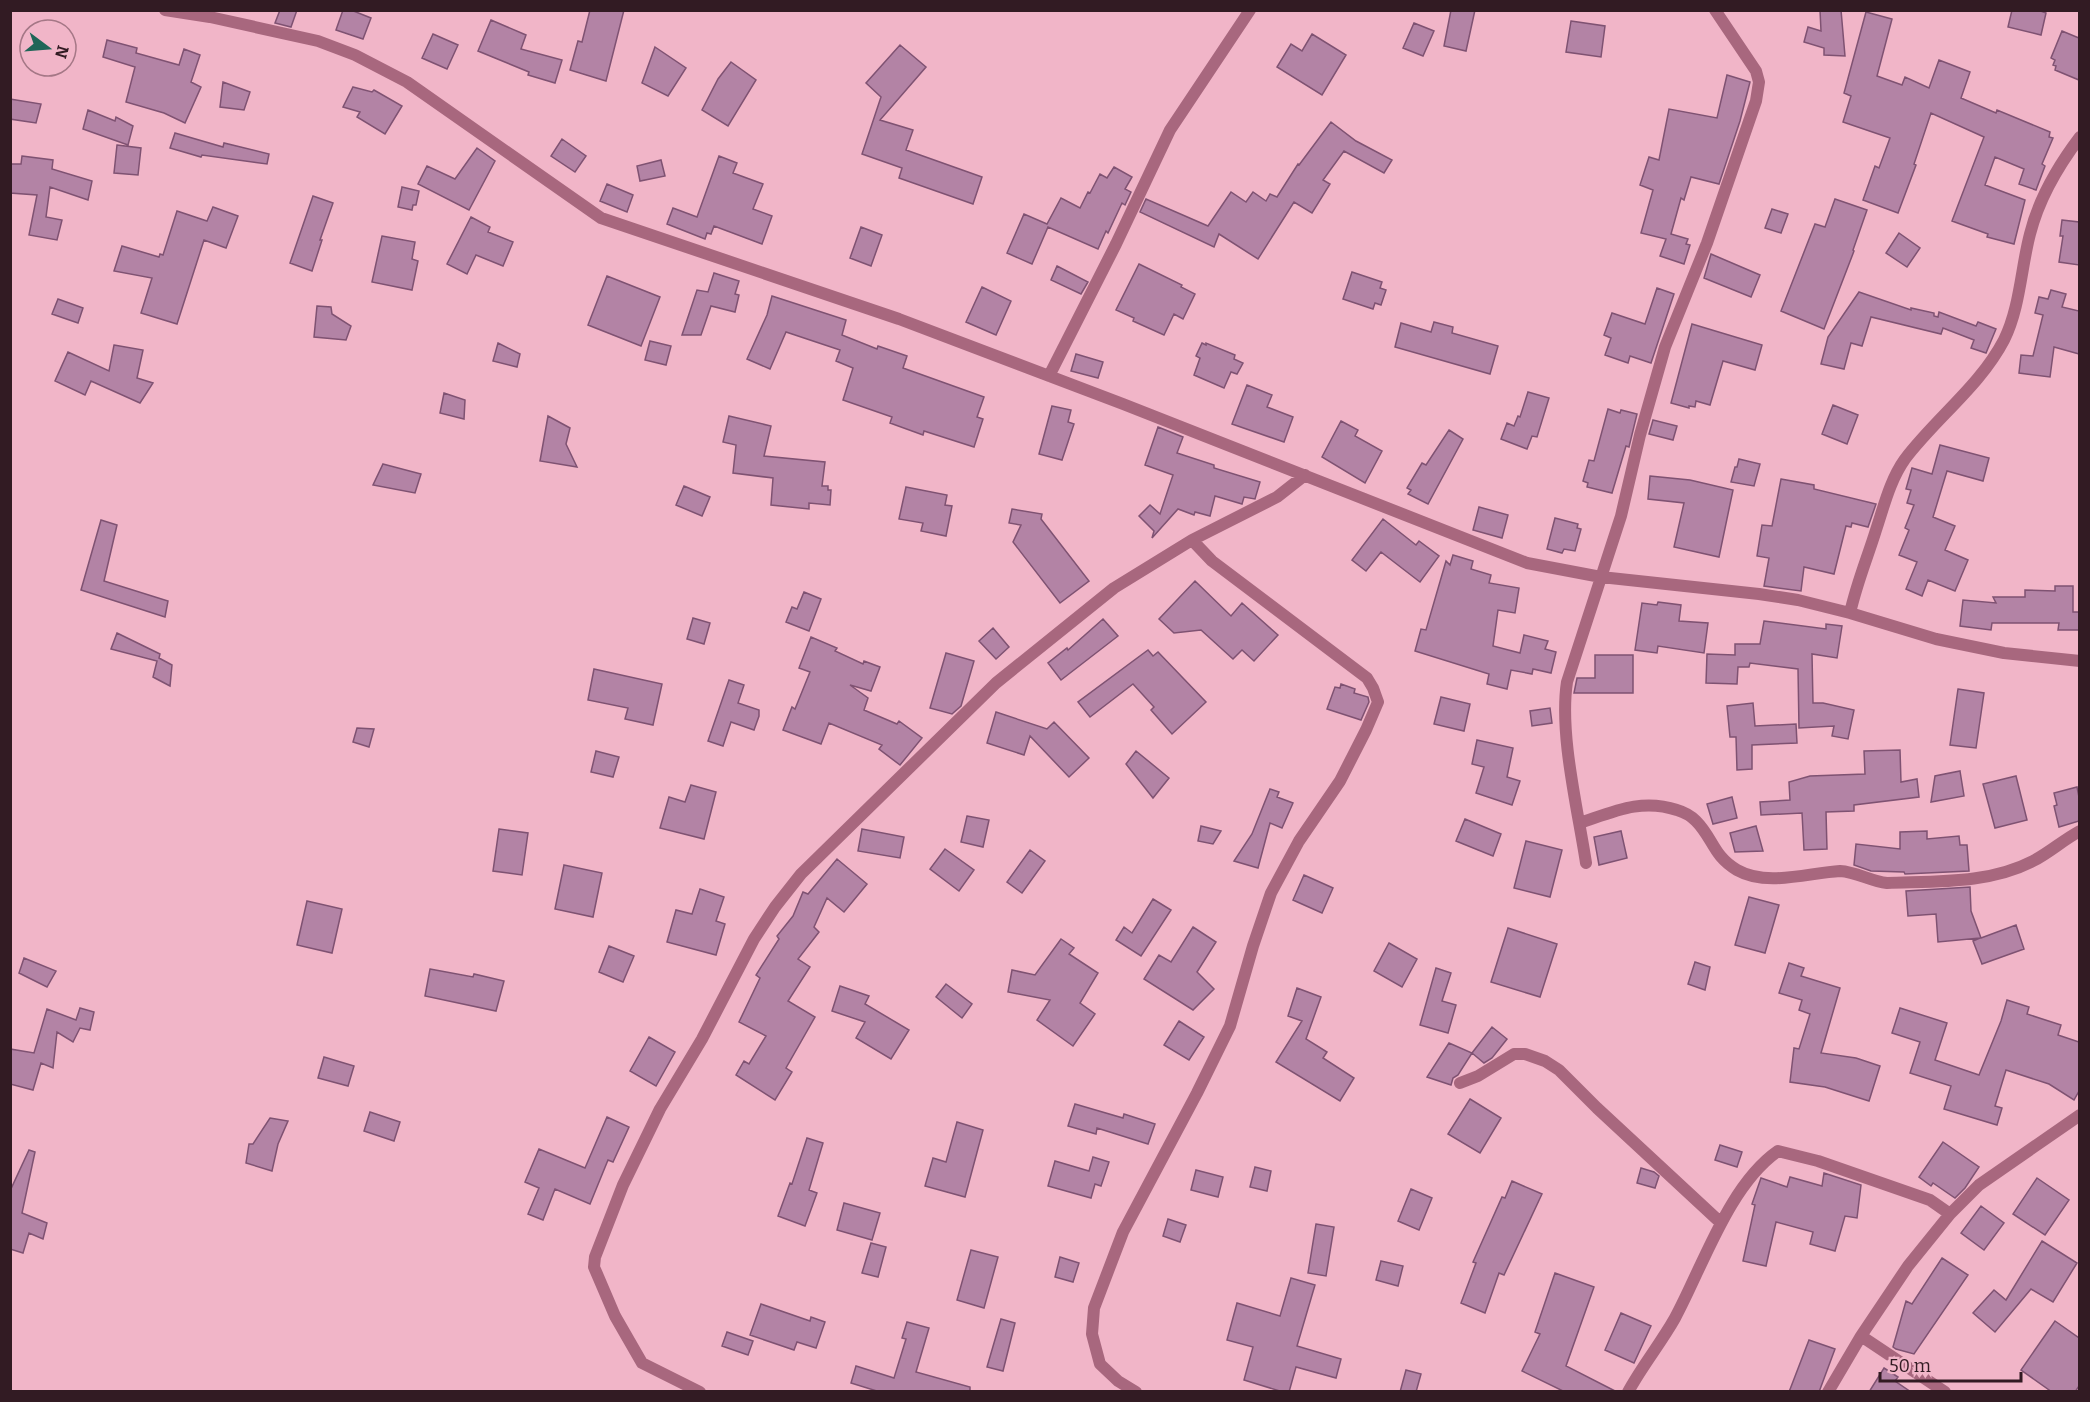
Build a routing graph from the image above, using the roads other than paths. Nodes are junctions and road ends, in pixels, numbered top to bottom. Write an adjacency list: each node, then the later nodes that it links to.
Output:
1 (165, 10): 5 (street)
2 (1250, 10): 5 (street)
3 (1715, 10): 8 (street)
4 (2079, 137): 9 (street)
5 (1049, 376): 6 (street)
6 (1305, 475): 7 (street); 8 (street)
7 (1192, 540): 19 (street); 20 (street)
8 (1601, 577): 9 (street); 11 (street)
9 (1850, 613): 10 (street)
10 (2079, 661)
11 (1580, 823): 12 (street); 13 (street)
12 (2079, 831)
13 (1586, 863)
14 (1460, 1083): 17 (street)
15 (2079, 1115): 16 (street)
16 (1950, 1214): 17 (street); 18 (street)
17 (1721, 1223): 21 (street)
18 (1861, 1336): 22 (street); 23 (street)
19 (700, 1392)
20 (1136, 1392)
21 (1628, 1392)
22 (1828, 1392)
23 (1945, 1392)

